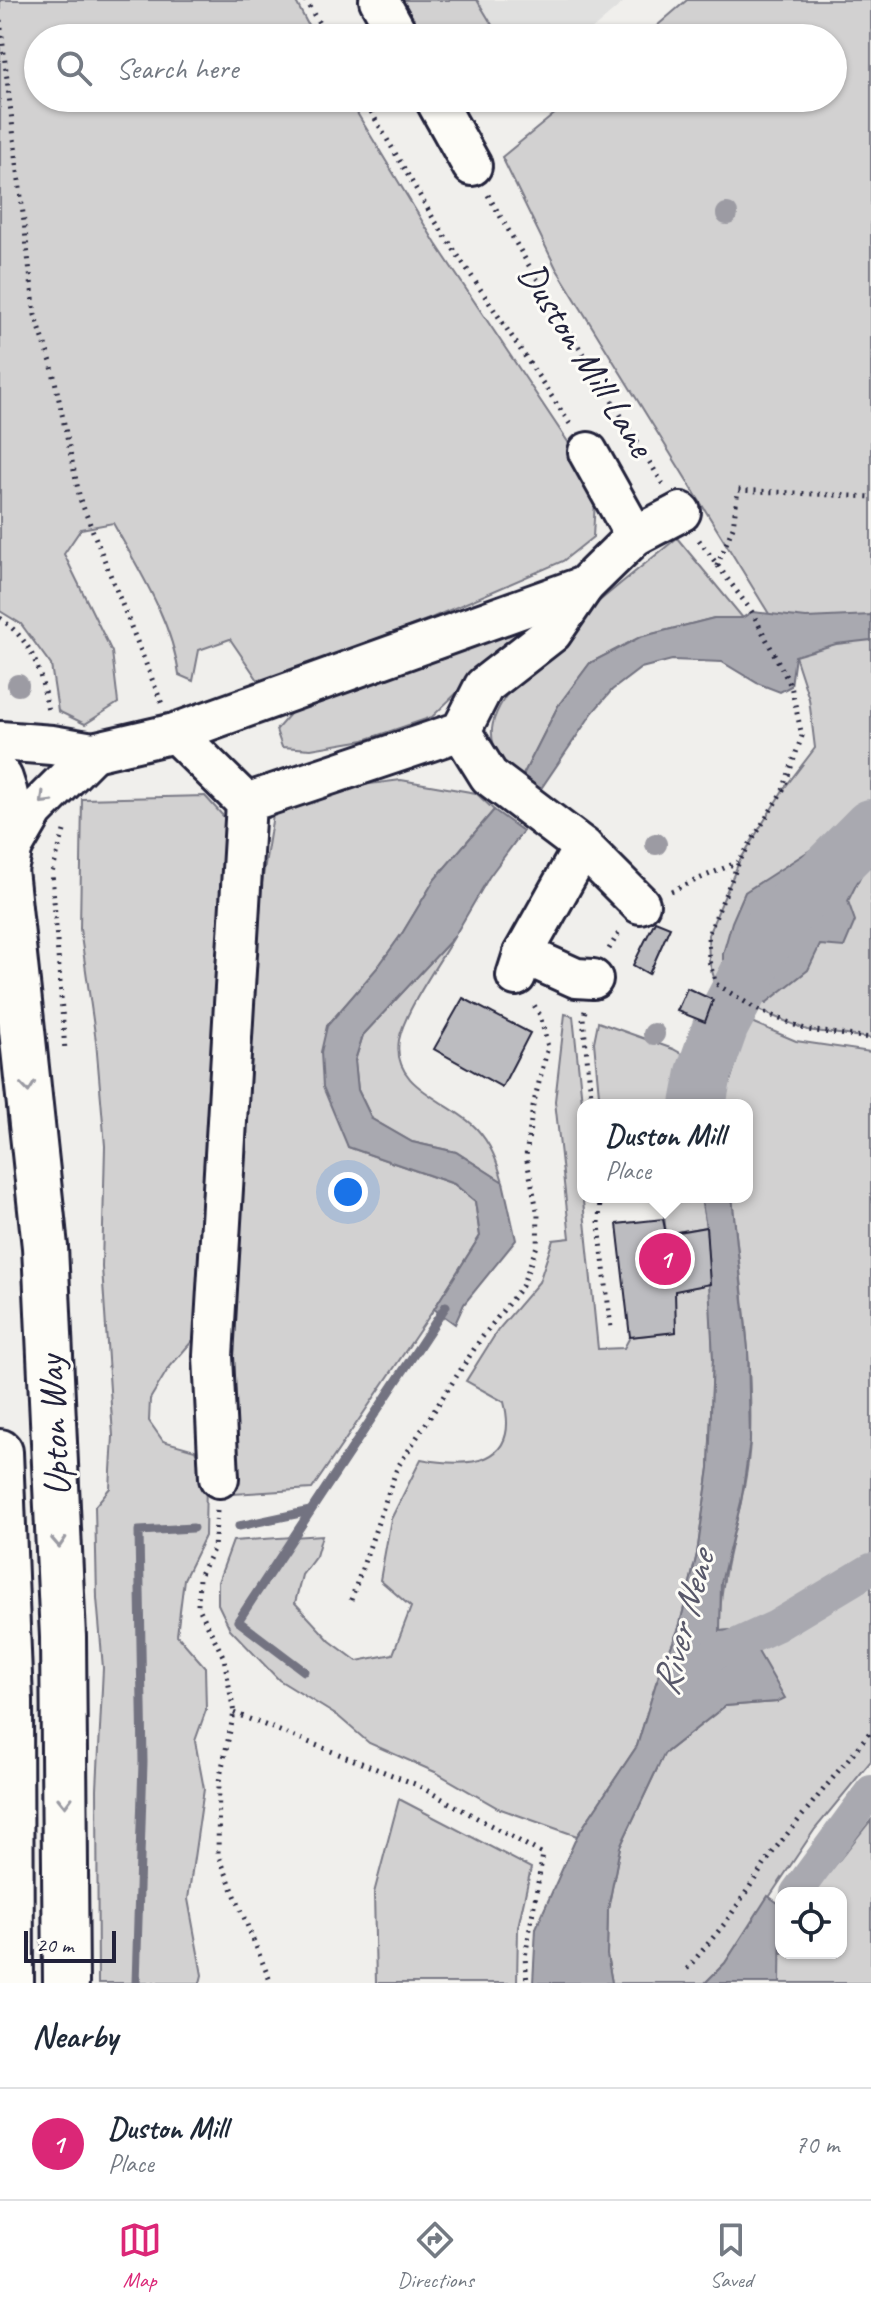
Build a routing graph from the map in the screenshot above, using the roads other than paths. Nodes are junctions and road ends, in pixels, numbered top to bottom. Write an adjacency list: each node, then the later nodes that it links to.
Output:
1 (379, 0): 2 (lane)
2 (392, 24)
3 (442, 112): 4 (lane)
4 (472, 166)
5 (588, 452): 7 (lane)
6 (681, 512): 7 (lane)
7 (635, 536): 8 (lane)
8 (584, 586): 9 (lane); 10 (lane)
9 (461, 731): 14 (lane); 15 (lane)
10 (175, 733): 12 (lane); 14 (lane)
11 (0, 741): 12 (lane)
12 (93, 752): 16 (lane, one-way to 16)
13 (0, 779): 16 (highway, Upton Way)
14 (246, 803): 20 (lane)
15 (583, 847): 17 (lane); 18 (lane)
16 (5, 869): 22 (highway, Upton Way, one-way to 22)
17 (640, 904)
18 (593, 979)
19 (0, 1452): 21 (highway, Upton Way)
20 (219, 1478)
21 (11, 1983)
22 (66, 1983)

